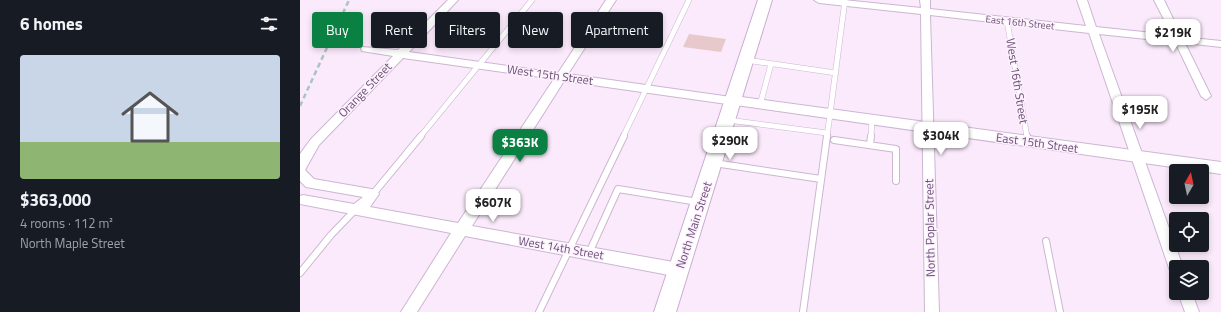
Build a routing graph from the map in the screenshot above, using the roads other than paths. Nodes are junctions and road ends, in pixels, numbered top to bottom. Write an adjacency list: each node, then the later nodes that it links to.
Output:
1 (453, 0): 16 (street, Orange Street)
2 (532, 0): 19 (lane)
3 (611, 0): 21 (street)
4 (689, 0): 22 (lane)
5 (765, 0): 17 (main road, North Main Street)
6 (819, 0): 9 (street, East 16th Street)
7 (1082, 0): 12 (street)
8 (1159, 0): 13 (street)
9 (845, 1): 10 (street, East 16th Street); 20 (lane)
10 (926, 6): 11 (street, East 16th Street); 29 (street, North Poplar Street)
11 (1007, 21): 12 (street, East 16th Street); 32 (lane, West 16th Street)
12 (1093, 30): 13 (street, East 16th Street); 34 (street)
13 (1178, 40): 14 (street, East 16th Street); 23 (street)
14 (1221, 44)
15 (366, 49): 16 (street, West 15th Street)
16 (399, 55): 19 (street, West 15th Street); 36 (street, Orange Street)
17 (746, 60): 18 (lane); 24 (main road, North Main Street)
18 (771, 64): 20 (lane); 25 (lane)
19 (478, 66): 21 (street, West 15th Street); 42 (lane)
20 (836, 73): 26 (lane)
21 (561, 77): 22 (street, West 15th Street); 47 (street)
22 (646, 89): 24 (street, West 15th Street); 49 (lane)
23 (1206, 96)
24 (734, 101): 25 (street, East 15th Street); 27 (main road, North Main Street)
25 (760, 105): 26 (street, East 15th Street)
26 (830, 114): 28 (street, East 15th Street); 30 (lane)
27 (728, 120): 30 (lane); 35 (main road, North Main Street)
28 (872, 120): 29 (street, East 15th Street); 33 (lane)
29 (928, 128): 32 (street, East 15th Street); 59 (street, North Poplar Street)
30 (827, 133): 39 (lane)
31 (834, 140): 33 (lane)
32 (1028, 142): 34 (street, East 15th Street)
33 (870, 145): 40 (lane)
34 (1137, 157): 37 (street, East 15th Street); 51 (street)
35 (714, 163): 39 (lane); 44 (main road, North Main Street)
36 (300, 167)
37 (1221, 168)
38 (300, 173): 41 (street)
39 (821, 179): 58 (lane)
40 (896, 181)
41 (343, 189): 42 (street); 45 (street)
42 (373, 194): 46 (street)
43 (303, 200): 45 (street, West 14th Street)
44 (701, 202): 50 (lane); 52 (main road, North Main Street)
45 (335, 207): 46 (street, West 14th Street)
46 (355, 210): 47 (street, West 14th Street); 53 (lane)
47 (462, 230): 49 (street, West 14th Street); 55 (street)
48 (1046, 241): 60 (lane)
49 (569, 250): 50 (street, West 14th Street); 56 (lane)
50 (589, 253): 52 (street, West 14th Street)
51 (1173, 260)
52 (679, 270): 57 (main road, North Main Street)
53 (300, 274)
54 (1188, 300): 61 (street)
55 (408, 312)
56 (539, 312)
57 (665, 312)
58 (803, 312)
59 (932, 312)
60 (1060, 312)
61 (1192, 312)

